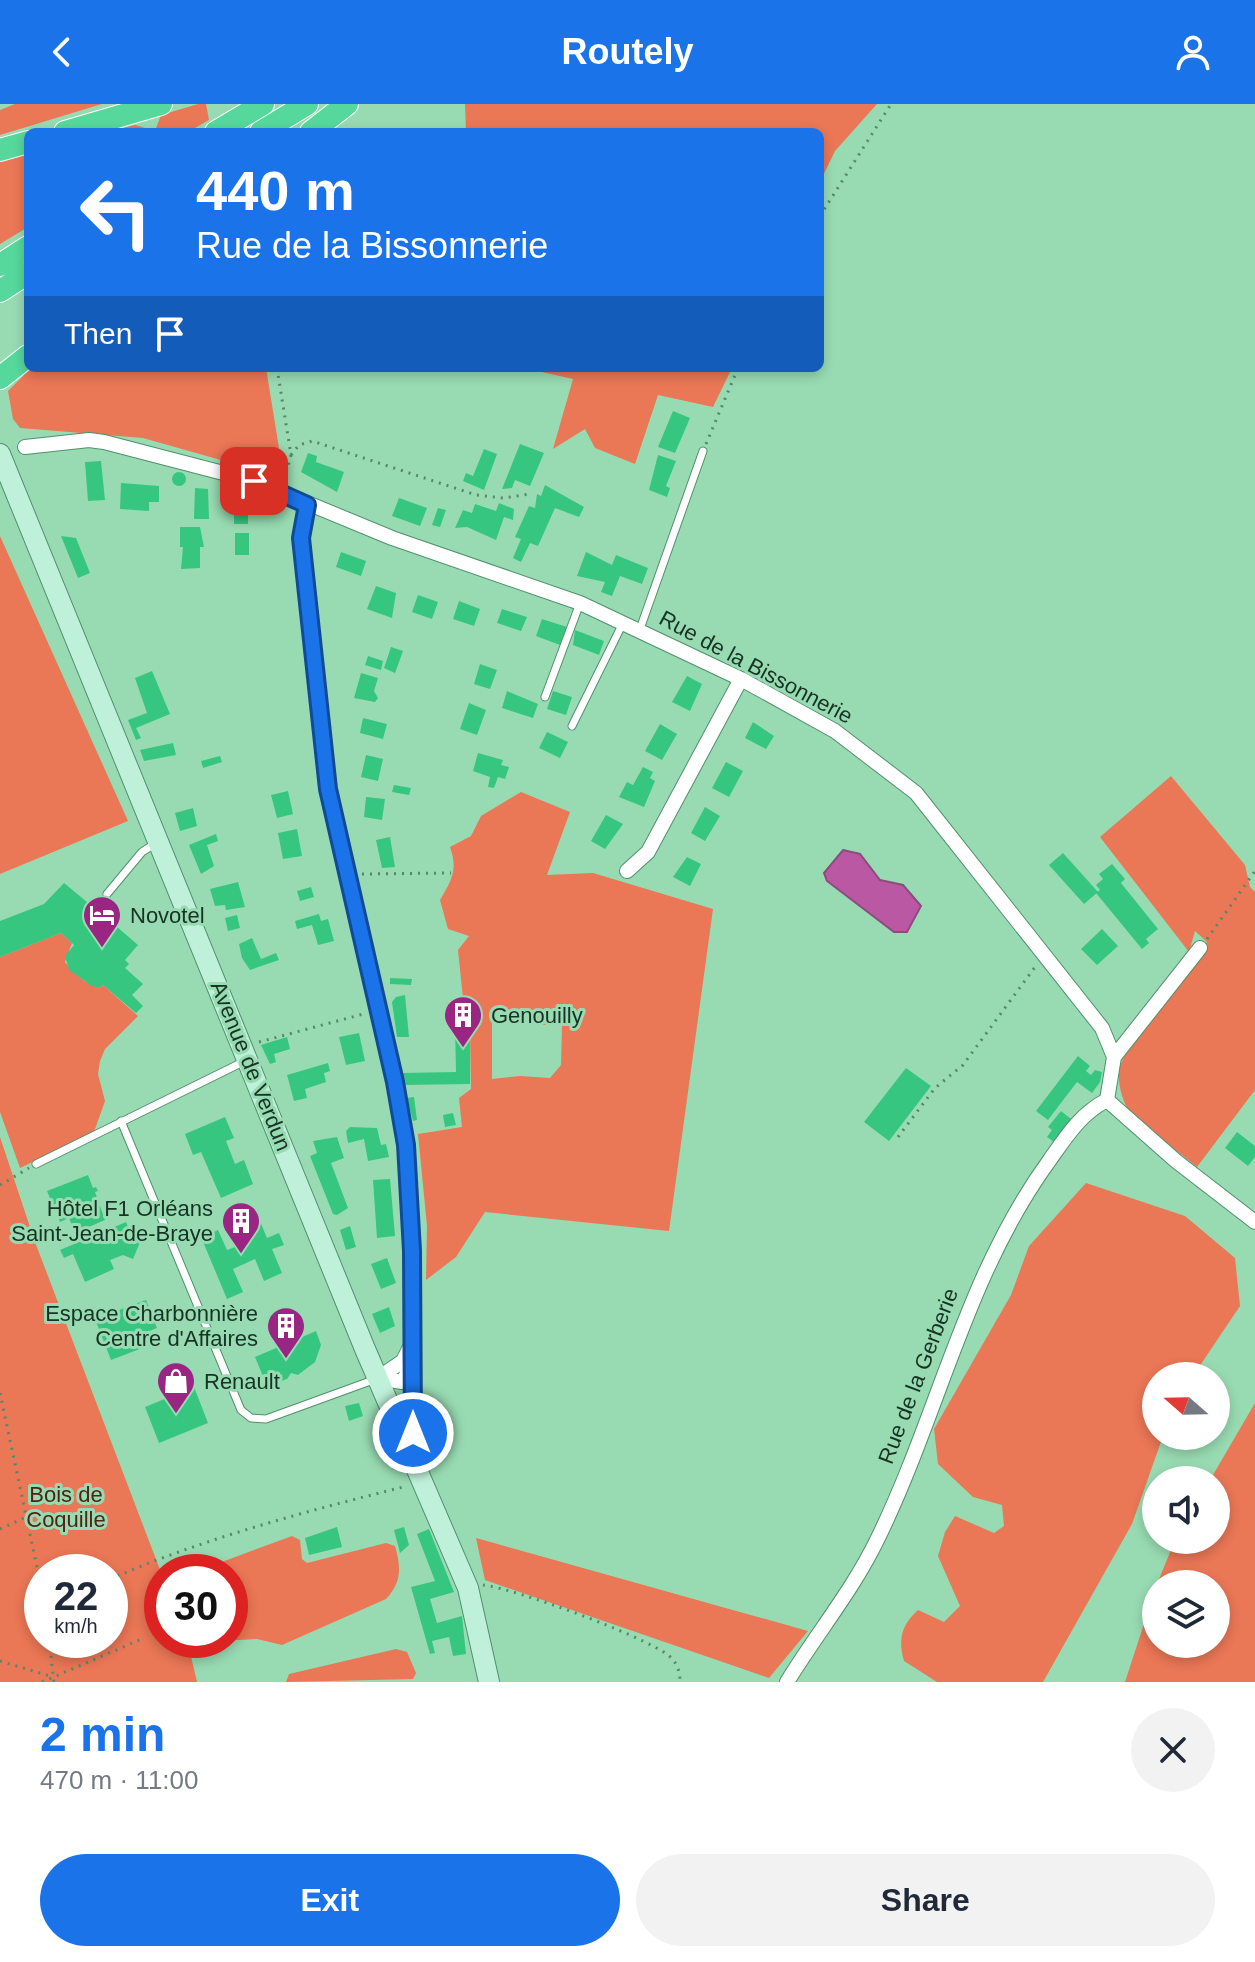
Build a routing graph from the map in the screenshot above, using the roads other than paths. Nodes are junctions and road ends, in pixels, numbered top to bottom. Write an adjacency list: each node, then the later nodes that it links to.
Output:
1 (161, 104): 5 (highway)
2 (263, 104): 6 (highway)
3 (307, 104): 7 (highway)
4 (347, 104): 8 (highway)
5 (79, 128)
6 (223, 128)
7 (268, 128)
8 (316, 128)
9 (24, 143): 10 (highway)
10 (0, 150)
11 (24, 250): 12 (highway)
12 (0, 265)
13 (24, 276): 14 (highway)
14 (0, 291)
15 (24, 359): 16 (highway)
16 (0, 378)
17 (25, 447): 20 (street, Rue de la Bissonnerie)
18 (703, 451): 23 (lane)
19 (0, 454): 27 (main road, Avenue de Verdun)
20 (307, 505): 21 (street, Rue de la Bissonnerie); 37 (street)
21 (580, 603): 22 (street, Rue de la Bissonnerie); 25 (lane)
22 (624, 621): 23 (street, Rue de la Bissonnerie); 26 (lane)
23 (640, 629): 24 (street, Rue de la Bissonnerie)
24 (741, 679): 28 (street); 32 (street, Rue de la Bissonnerie)
25 (545, 697)
26 (572, 726)
27 (158, 842): 29 (lane); 31 (main road, Avenue de Verdun)
28 (627, 871)
29 (107, 894)
30 (1200, 948): 32 (street)
31 (245, 1053): 34 (lane); 39 (main road, Avenue de Verdun)
32 (1114, 1057): 33 (street)
33 (1107, 1100): 36 (street); 42 (street, Rue de la Gerberie)
34 (121, 1121): 35 (lane); 39 (lane)
35 (36, 1164)
36 (1255, 1222)
37 (410, 1347): 38 (street); 39 (street)
38 (411, 1364): 39 (street); 40 (street)
39 (378, 1378): 40 (main road, Avenue de Verdun)
40 (413, 1457): 41 (main road, Avenue de Verdun)
41 (489, 1682)
42 (787, 1682)

